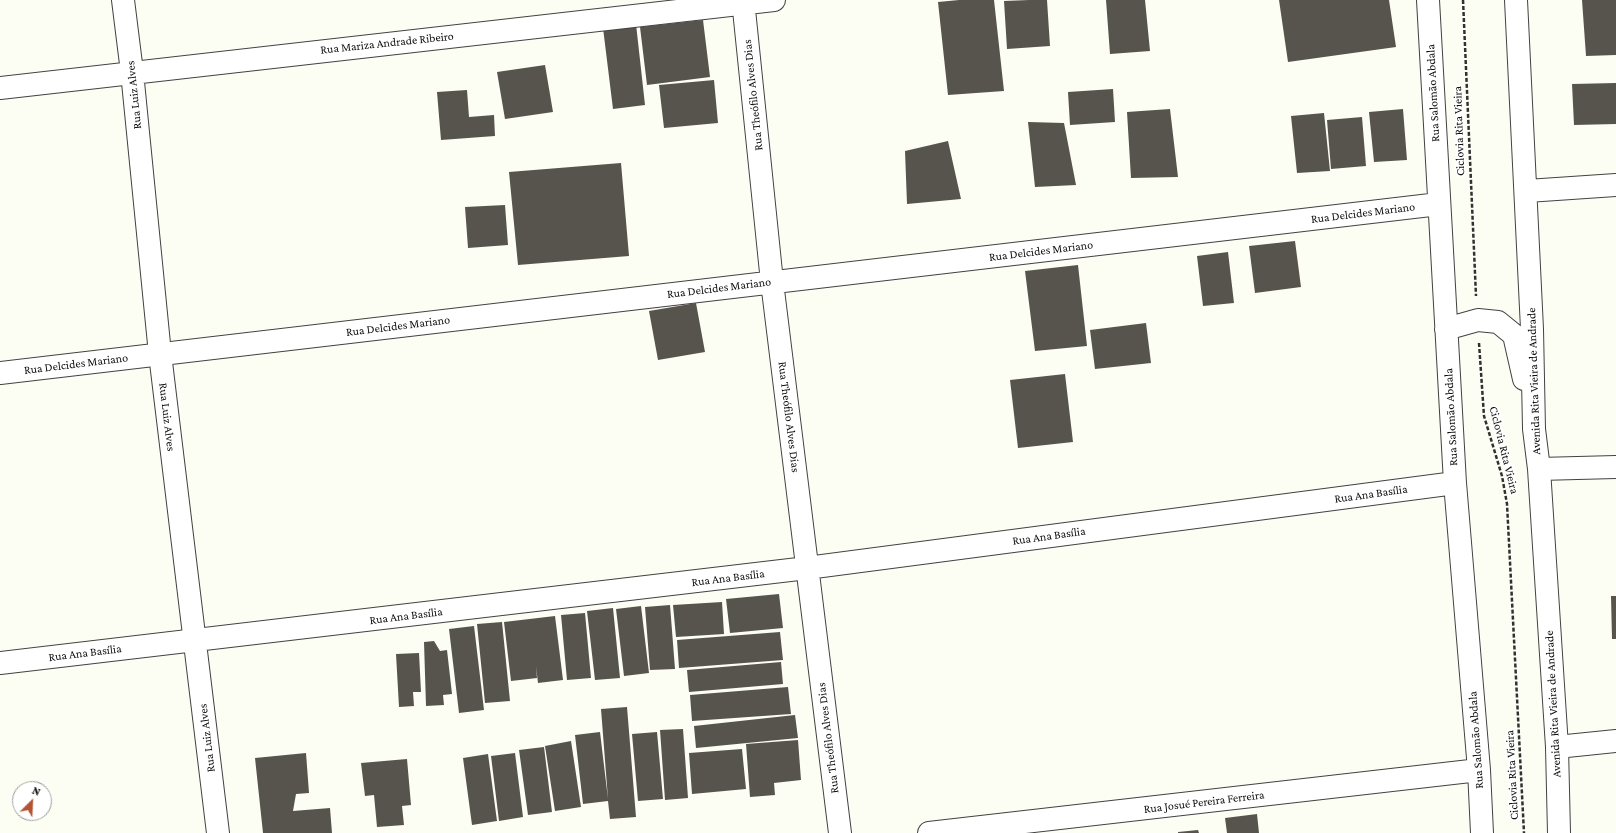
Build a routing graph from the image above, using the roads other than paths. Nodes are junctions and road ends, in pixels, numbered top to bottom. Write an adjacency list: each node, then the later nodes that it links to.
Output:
1 (123, 0): 6 (street, Rua Luiz Alves)
2 (774, 0): 5 (street, Rua Mariza Andrade Ribeiro)
3 (1428, 0): 10 (street, Rua Salomão Abdala)
4 (1516, 0): 9 (street, Avenida Rita Vieira de Andrade)
5 (743, 2): 6 (street, Rua Mariza Andrade Ribeiro); 11 (street, Rua Theófilo Alves Dias)
6 (132, 72): 7 (street, Rua Mariza Andrade Ribeiro); 13 (street, Rua Luiz Alves)
7 (0, 88)
8 (1616, 185): 9 (street)
9 (1526, 191): 15 (street, Avenida Rita Vieira de Andrade)
10 (1439, 204): 11 (street, Rua Delcides Mariano); 12 (street, Rua Salomão Abdala)
11 (772, 282): 13 (street, Rua Delcides Mariano); 19 (street, Rua Theófilo Alves Dias)
12 (1446, 329): 15 (street); 18 (street, Rua Salomão Abdala)
13 (160, 354): 14 (street, Rua Delcides Mariano); 20 (street, Rua Luiz Alves)
14 (0, 373)
15 (1534, 429): 17 (street, Avenida Rita Vieira de Andrade)
16 (1616, 467): 17 (street)
17 (1539, 470): 23 (street, Avenida Rita Vieira de Andrade)
18 (1455, 483): 19 (street, Rua Ana Basília); 24 (street, Rua Salomão Abdala)
19 (807, 568): 20 (street, Rua Ana Basília); 27 (street, Rua Theófilo Alves Dias)
20 (195, 640): 21 (street, Rua Ana Basília); 26 (street, Rua Luiz Alves)
21 (0, 663)
22 (1616, 741): 23 (street)
23 (1556, 747): 29 (street, Avenida Rita Vieira de Andrade)
24 (1479, 770): 25 (street, Rua Salomão Abdala); 28 (street, Rua Josué Pereira Ferreira)
25 (1483, 831)
26 (218, 833)
27 (840, 833)
28 (929, 833)
29 (1559, 833)

